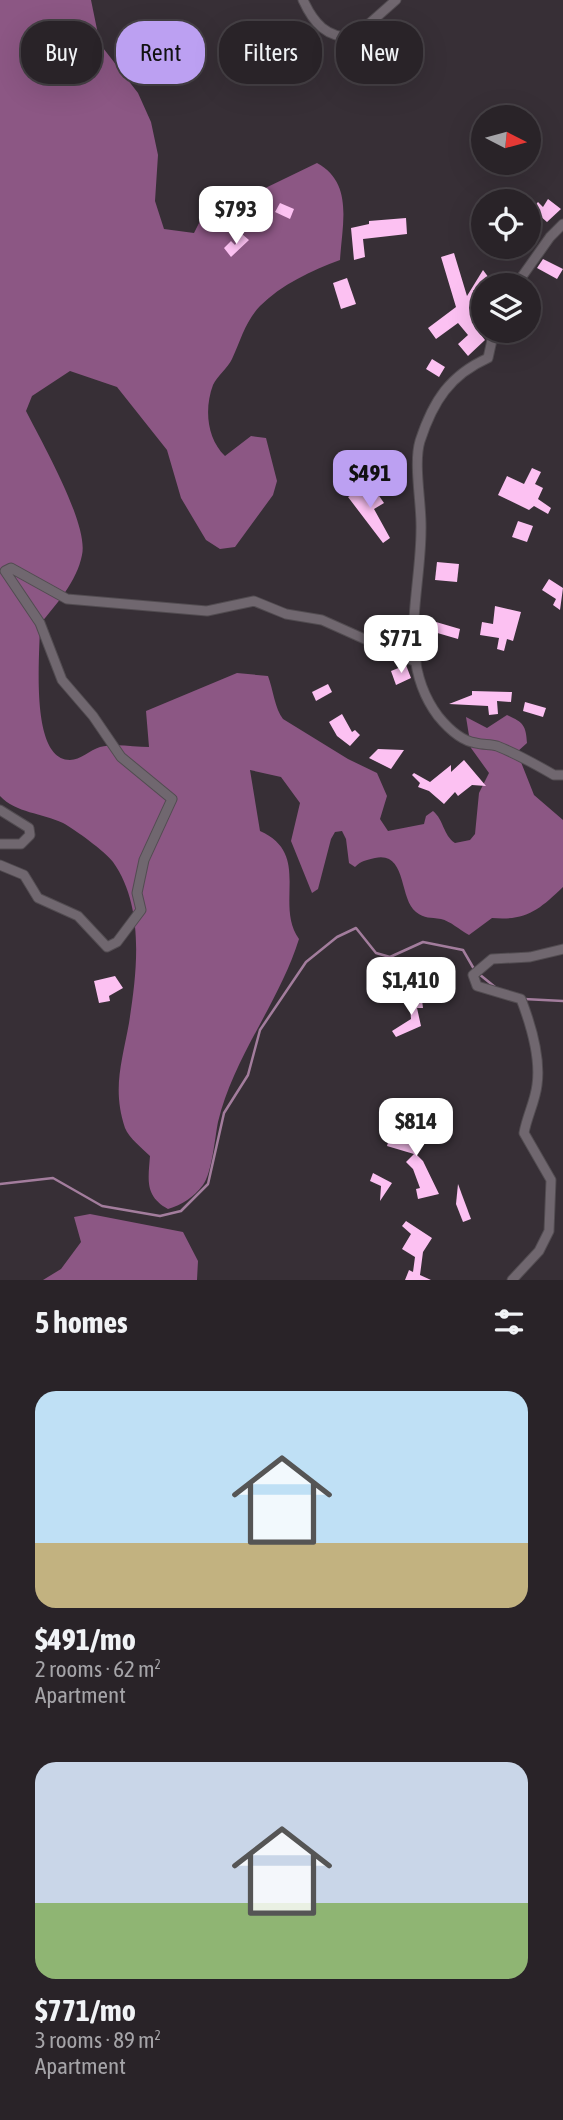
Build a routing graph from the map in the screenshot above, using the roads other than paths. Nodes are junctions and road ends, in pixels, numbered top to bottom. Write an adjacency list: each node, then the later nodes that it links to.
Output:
1 (303, 0): 2 (street)
2 (396, 0)
3 (563, 224): 4 (street)
4 (524, 273)
5 (491, 343): 6 (street)
6 (416, 662): 7 (street); 10 (street)
7 (563, 775)
8 (0, 810): 9 (street)
9 (0, 844)
10 (0, 865)
11 (563, 949): 12 (street)
12 (512, 1280)

